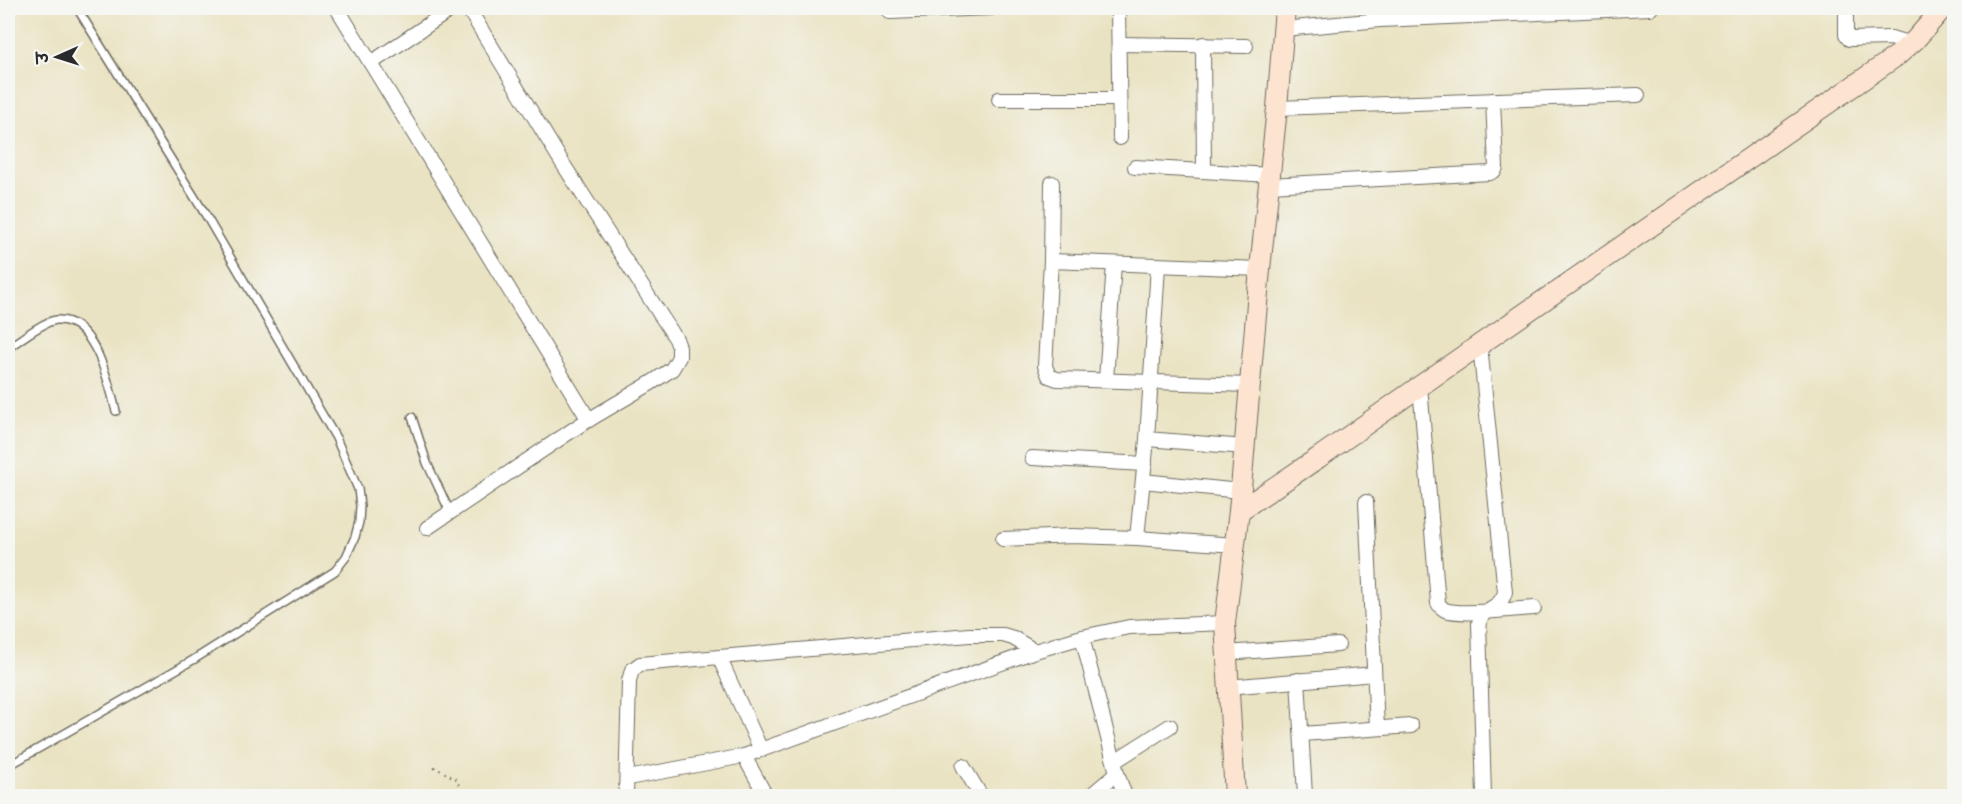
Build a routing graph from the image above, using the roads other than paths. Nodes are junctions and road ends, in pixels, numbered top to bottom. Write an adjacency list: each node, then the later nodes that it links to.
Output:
1 (77, 8): 73 (lane)
2 (337, 8): 19 (street)
3 (453, 8): 19 (street)
4 (468, 8): 42 (street)
5 (991, 8): 12 (street)
6 (1118, 8): 15 (street)
7 (1285, 8): 14 (street)
8 (1652, 8): 11 (street)
9 (1846, 8): 17 (street)
10 (1943, 8): 17 (street)
11 (1543, 11): 13 (street)
12 (890, 12)
13 (1381, 14): 14 (street)
14 (1283, 29): 24 (street)
15 (1119, 44): 16 (street); 22 (street)
16 (1203, 44): 18 (street); 27 (street)
17 (1911, 44): 34 (street)
18 (1246, 46)
19 (371, 63): 42 (street)
20 (1638, 95): 23 (street)
21 (999, 99): 22 (street)
22 (1119, 99): 25 (street)
23 (1493, 100): 24 (street); 28 (street)
24 (1277, 108): 28 (street)
25 (1120, 138)
26 (1135, 167): 27 (street)
27 (1204, 171): 28 (street)
28 (1269, 180): 33 (street)
29 (1052, 183): 30 (street)
30 (1051, 261): 31 (street); 36 (street)
31 (1114, 264): 32 (street); 36 (street)
32 (1158, 266): 33 (street); 37 (street)
33 (1260, 269): 38 (street)
34 (1480, 345): 39 (street); 57 (street)
35 (8, 348): 40 (lane)
36 (1106, 381): 37 (street)
37 (1151, 382): 38 (street); 43 (street)
38 (1251, 385): 44 (street)
39 (1420, 386): 50 (street); 57 (street)
40 (116, 411)
41 (412, 417): 51 (lane)
42 (589, 420): 51 (street)
43 (1147, 439): 44 (street); 46 (street)
44 (1245, 447): 48 (street)
45 (1032, 458): 46 (street)
46 (1145, 464): 47 (street)
47 (1143, 481): 48 (street); 53 (street)
48 (1240, 490): 50 (street)
49 (1366, 502): 64 (street)
50 (1239, 511): 55 (street)
51 (450, 512): 52 (street)
52 (427, 528)
53 (1137, 538): 54 (street); 55 (street)
54 (1004, 539)
55 (1235, 545): 58 (street)
56 (1534, 608): 57 (street)
57 (1485, 612): 84 (street)
58 (1225, 623): 59 (street); 62 (street)
59 (1082, 637): 61 (street); 75 (street)
60 (1338, 645): 62 (street)
61 (1035, 651): 63 (street); 71 (street)
62 (1225, 653): 66 (street)
63 (719, 657): 71 (street); 76 (street)
64 (1374, 674): 65 (street); 69 (street)
65 (1298, 680): 66 (street); 70 (street)
66 (1228, 687): 83 (street)
67 (1170, 726): 75 (street)
68 (1411, 726): 69 (street)
69 (1377, 728): 70 (street)
70 (1302, 734): 77 (street)
71 (761, 750): 72 (street)
72 (744, 756): 76 (street); 79 (street)
73 (8, 766)
74 (963, 766): 80 (street)
75 (1116, 767): 81 (street); 82 (street)
76 (628, 778): 78 (street)
77 (1305, 795)
78 (626, 796)
79 (766, 796)
80 (981, 796)
81 (1090, 796)
82 (1125, 796)
83 (1235, 796)
84 (1484, 796)

